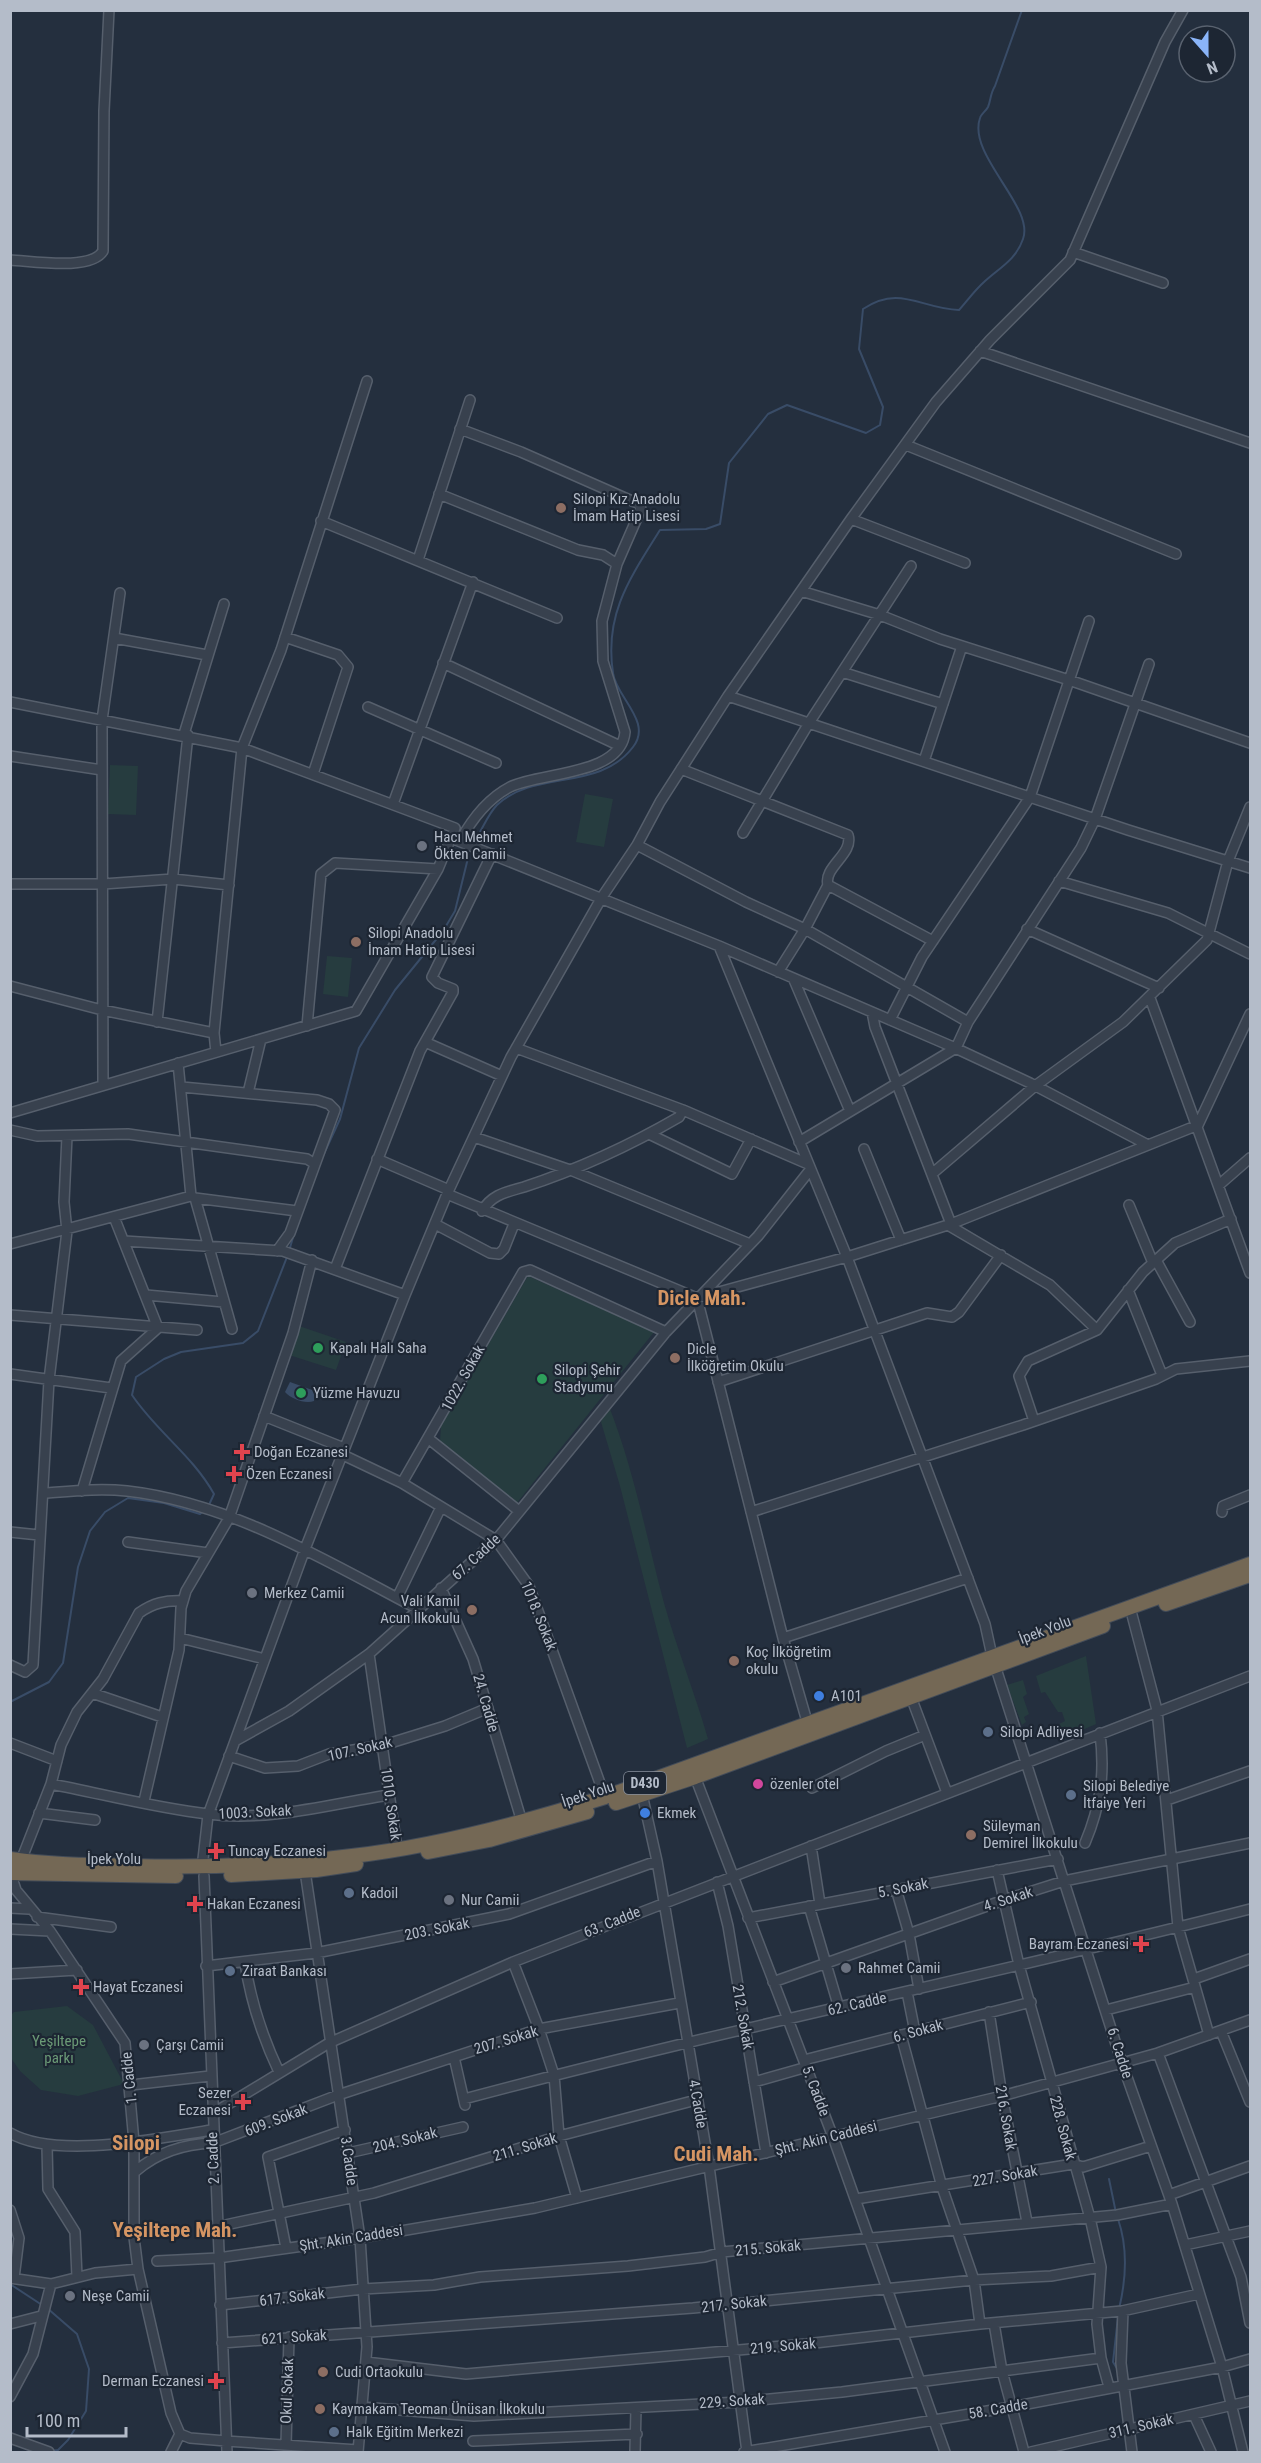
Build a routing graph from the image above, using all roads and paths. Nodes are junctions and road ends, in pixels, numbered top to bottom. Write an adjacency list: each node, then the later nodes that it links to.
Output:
1 (109, 10): 4 (street)
2 (1183, 10): 3 (street, 2. Cadde)
3 (1073, 252): 5 (street); 6 (street, 2. Cadde)
4 (10, 260)
5 (1163, 283)
6 (980, 351): 10 (street); 11 (street, 2. Cadde)
7 (367, 381): 14 (street)
8 (470, 400): 9 (street)
9 (460, 429): 12 (street); 18 (street)
10 (1251, 443)
11 (906, 444): 13 (street, 2. Cadde); 15 (street)
12 (439, 494): 16 (street); 18 (street)
13 (851, 519): 17 (street); 21 (street, 2. Cadde)
14 (321, 521): 16 (street); 27 (street)
15 (1176, 554)
16 (418, 560): 20 (street)
17 (965, 563)
18 (617, 564): 45 (street)
19 (911, 566): 24 (street)
20 (473, 582): 25 (street); 31 (street)
21 (801, 591): 24 (street); 35 (street, 2. Cadde)
22 (120, 593): 28 (street)
23 (224, 604): 30 (street)
24 (880, 615): 29 (street); 33 (street)
25 (557, 618)
26 (1089, 621): 34 (street)
27 (285, 637): 46 (street); 52 (street)
28 (114, 638): 30 (street); 40 (street)
29 (962, 646): 34 (street); 38 (street)
30 (207, 655): 43 (street)
31 (443, 663): 42 (street); 45 (street)
32 (1149, 664): 37 (street)
33 (842, 672): 38 (street); 41 (street)
34 (1070, 680): 37 (street); 53 (street)
35 (728, 696): 41 (street); 50 (street, 2. Cadde)
36 (10, 702): 40 (street)
37 (1136, 702): 44 (street); 57 (street)
38 (943, 704): 48 (street)
39 (368, 707): 42 (street)
40 (102, 720): 43 (street); 51 (street)
41 (809, 723): 48 (street); 54 (street)
42 (419, 731): 49 (street); 55 (street)
43 (186, 735): 46 (street); 65 (street)
44 (1251, 743)
45 (620, 746): 59 (street)
46 (242, 748): 52 (street); 69 (street)
47 (10, 756): 51 (street)
48 (924, 761): 53 (street)
49 (496, 763)
50 (681, 769): 54 (street); 60 (street, 2. Cadde)
51 (102, 770): 68 (street)
52 (314, 774): 55 (street)
53 (1030, 797): 57 (street); 75 (street)
54 (763, 800): 58 (street); 70 (street)
55 (393, 804): 59 (street)
56 (1251, 807): 62 (street)
57 (1095, 819): 62 (street); 66 (street)
58 (743, 833)
59 (456, 839): 61 (street); 64 (street)
60 (637, 844): 71 (street, 2. Cadde); 72 (street)
61 (492, 854): 71 (street); 93 (street)
62 (1228, 861): 63 (street); 74 (street)
63 (1251, 868)
64 (438, 869): 90 (street); 90 (street)
65 (173, 879): 68 (street); 69 (street); 88 (street)
66 (1059, 881): 73 (street); 74 (street)
67 (10, 884): 68 (street)
68 (103, 884): 84 (street)
69 (229, 885): 91 (street)
70 (828, 885): 72 (street); 75 (street)
71 (602, 897): 76 (street); 94 (street, 2. Cadde)
72 (805, 929): 78 (street); 81 (street)
73 (1027, 929): 82 (street); 89 (street)
74 (1209, 933): 77 (street); 82 (street)
75 (933, 941): 81 (street)
76 (719, 946): 78 (street); 113 (street, 6. Cadde)
77 (1251, 954)
78 (778, 972): 79 (street)
79 (794, 980): 85 (street); 105 (street)
80 (10, 986): 84 (street)
81 (908, 986): 87 (street); 89 (street)
82 (1159, 988): 83 (street)
83 (1150, 998): 101 (street); 107 (street)
84 (102, 1010): 88 (street); 100 (street)
85 (872, 1012): 87 (street); 99 (street)
86 (1251, 1014): 107 (street)
87 (890, 1020): 95 (street)
88 (157, 1022): 91 (street)
89 (968, 1022): 95 (street)
90 (307, 1026): 92 (street)
91 (214, 1033): 96 (street)
92 (261, 1039): 96 (street); 103 (street)
93 (425, 1042): 98 (street); 118 (street)
94 (516, 1048): 98 (street, 2. Cadde); 104 (street)
95 (956, 1048): 99 (street); 101 (street)
96 (216, 1052): 97 (street)
97 (178, 1063): 100 (street); 102 (street)
98 (502, 1077): 111 (street, 2. Cadde)
99 (897, 1083): 105 (street); 122 (street)
100 (103, 1085): 106 (street)
101 (1035, 1086): 115 (street); 122 (street)
102 (182, 1087): 103 (street); 114 (street)
103 (248, 1094): 119 (street)
104 (683, 1110): 109 (street); 112 (street)
105 (850, 1111): 113 (street)
106 (10, 1113)
107 (1198, 1125): 115 (street); 123 (street)
108 (10, 1130): 110 (street)
109 (649, 1134): 112 (street); 121 (street)
110 (67, 1136): 114 (street); 134 (street)
111 (474, 1137): 121 (street); 124 (street, 2. Cadde)
112 (751, 1139): 120 (street)
113 (799, 1142): 120 (street, 6. Cadde)
114 (187, 1144): 119 (street); 125 (street)
115 (1148, 1145): 133 (street)
116 (864, 1149): 136 (street)
117 (1251, 1158): 123 (street)
118 (377, 1159): 124 (street); 145 (street)
119 (315, 1164): 127 (street)
120 (809, 1167): 138 (street, 67. Cadde); 142 (street, 6. Cadde)
121 (573, 1171): 128 (street); 138 (street)
122 (933, 1173): 133 (street)
123 (1218, 1185): 130 (street)
124 (448, 1192): 128 (street); 131 (street, 2. Cadde)
125 (193, 1197): 127 (street); 129 (street); 139 (street)
126 (1129, 1204): 144 (street)
127 (297, 1211): 140 (street)
128 (482, 1211): 132 (street)
129 (114, 1217): 134 (street); 135 (street)
130 (1231, 1219): 144 (street); 146 (street)
131 (435, 1224): 132 (street); 149 (street, 2. Cadde)
132 (514, 1224): 150 (street)
133 (950, 1225): 136 (street); 141 (street)
134 (67, 1231): 137 (street); 153 (street)
135 (124, 1240): 139 (street); 148 (street)
136 (901, 1240): 142 (street)
137 (10, 1244)
138 (750, 1244): 150 (street, 67. Cadde)
139 (207, 1247): 140 (street); 151 (street)
140 (280, 1251): 143 (street)
141 (1001, 1255): 158 (street); 159 (street)
142 (846, 1257): 150 (street); 158 (street, 6. Cadde)
143 (312, 1260): 145 (street); 167 (street)
144 (1154, 1261): 147 (street); 154 (street)
145 (335, 1269): 149 (street)
146 (1250, 1270)
147 (1128, 1290): 159 (street); 163 (street)
148 (146, 1295): 151 (street); 155 (street)
149 (405, 1295): 170 (street, 2. Cadde)
150 (697, 1298): 160 (street, 67. Cadde); 165 (street)
151 (223, 1302): 156 (street)
152 (10, 1315): 153 (street)
153 (54, 1319): 155 (street); 164 (street)
154 (1190, 1322)
155 (158, 1328): 157 (street); 166 (street)
156 (232, 1329)
157 (197, 1330)
158 (874, 1330): 165 (street); 171 (street, 6. Cadde)
159 (1097, 1330): 168 (street)
160 (666, 1332): 169 (street, 1022. Sokak); 177 (street, 67. Cadde)
161 (1251, 1361): 163 (street)
162 (10, 1374): 164 (street)
163 (1162, 1375): 168 (street)
164 (49, 1380): 166 (street); 174 (street)
165 (718, 1382): 178 (street)
166 (111, 1388): 173 (street)
167 (264, 1416): 170 (street, 1018. Sokak); 180 (street)
168 (1034, 1421): 171 (street)
169 (429, 1439): 172 (street, 1022. Sokak); 177 (street)
170 (343, 1451): 172 (street, 1018. Sokak); 185 (street, 2. Cadde)
171 (921, 1457): 178 (street); 189 (street, 6. Cadde)
172 (402, 1484): 176 (street, 1018. Sokak)
173 (82, 1491): 174 (street); 180 (street)
174 (45, 1493): 182 (street)
175 (1251, 1495): 179 (street)
176 (441, 1507): 183 (street, 1018. Sokak); 191 (street)
177 (519, 1511): 183 (street, 67. Cadde)
178 (752, 1512): 196 (street)
179 (1222, 1512)
180 (229, 1518): 185 (street); 186 (street)
181 (10, 1532): 182 (street)
182 (39, 1535): 200 (street)
183 (496, 1540): 190 (street, 67. Cadde); 223 (street, 1018. Sokak)
184 (128, 1542): 186 (street)
185 (305, 1549): 191 (street); 198 (street, 2. Cadde)
186 (208, 1553): 192 (street)
187 (1251, 1564): 199 (highway, D430)
188 (1251, 1575): 194 (highway, İpek Yolu / D430)
189 (968, 1578): 196 (street); 199 (street, 6. Cadde)
190 (441, 1588): 193 (street, 67. Cadde); 204 (street, 24. Cadde)
191 (397, 1598): 193 (street)
192 (183, 1601): 195 (street); 202 (street)
193 (418, 1609): 197 (street, 67. Cadde)
194 (1132, 1615): 199 (highway, İpek Yolu / D430); 205 (street)
195 (180, 1638): 198 (street); 206 (street)
196 (783, 1638): 207 (street)
197 (369, 1654): 210 (street, 67. Cadde); 212 (street, 1010. Sokak)
198 (265, 1659): 210 (street, 2. Cadde)
199 (994, 1661): 203 (highway, İpek Yolu / D430); 207 (highway, D430); 215 (street, 6. Cadde)
200 (10, 1665)
201 (1251, 1676): 205 (street, 63. Cadde)
202 (92, 1693): 206 (street); 214 (street)
203 (911, 1697): 209 (street); 217 (highway, İpek Yolu / D430)
204 (489, 1708): 212 (street, 107. Sokak); 229 (street, 24. Cadde)
205 (1157, 1710): 208 (street, 63. Cadde); 224 (street)
206 (162, 1717): 225 (street)
207 (808, 1725): 217 (highway, D430)
208 (1100, 1733): 215 (street, 63. Cadde); 230 (street)
209 (925, 1735): 219 (street); 220 (street)
210 (235, 1741): 213 (street, 2. Cadde)
211 (10, 1743): 214 (street)
212 (384, 1745): 213 (street, 107. Sokak); 222 (street, 1010. Sokak)
213 (229, 1756): 227 (street, 2. Cadde)
214 (57, 1761): 218 (street)
215 (1028, 1761): 220 (street, 63. Cadde); 234 (street, 6. Cadde)
216 (1251, 1771): 224 (street)
217 (693, 1772): 221 (highway, İpek Yolu / D430); 223 (highway, D430); 241 (street, 5. Cadde)
218 (51, 1784): 225 (street, 1003. Sokak); 226 (street)
219 (812, 1788)
220 (947, 1792): 232 (street, 63. Cadde)
221 (642, 1794): 235 (street, 4.Cadde); 239 (highway, İpek Yolu / D430)
222 (389, 1795): 227 (street, 1003. Sokak); 233 (street, 1010. Sokak)
223 (605, 1797): 229 (highway, D430)
224 (1167, 1800): 236 (street)
225 (144, 1801): 227 (street, 1003. Sokak)
226 (39, 1813): 228 (street); 237 (street)
227 (208, 1815): 240 (street, 2. Cadde)
228 (95, 1820)
229 (522, 1822): 233 (highway, D430)
230 (1085, 1843)
231 (1251, 1843): 236 (street, 4. Sokak)
232 (811, 1846): 241 (street, 63. Cadde); 247 (street)
233 (397, 1848): 240 (highway, D430)
234 (1058, 1859): 238 (street, 5. Sokak); 242 (street, 6. Cadde)
235 (657, 1861): 246 (street, 4.Cadde); 260 (street, 203. Sokak)
236 (1170, 1861): 242 (street, 4. Sokak); 255 (street)
237 (14, 1867): 240 (highway, D430); 250 (street, 1. Cadde)
238 (997, 1870): 244 (street, 5. Sokak); 245 (street, 228. Sokak)
239 (305, 1871): 240 (highway, İpek Yolu / D430); 260 (street, 3.Cadde)
240 (203, 1872): 266 (street, 2. Cadde)
241 (732, 1876): 243 (street, 63. Cadde); 253 (street, 5. Cadde)
242 (1064, 1881): 245 (street, 4. Sokak); 259 (street, 6. Cadde)
243 (717, 1882): 246 (street, 63. Cadde); 280 (street, 212. Sokak)
244 (896, 1889): 247 (street, 5. Sokak); 258 (street)
245 (1004, 1900): 258 (street, 4. Sokak); 265 (street, 228. Sokak)
246 (663, 1902): 262 (street, 63. Cadde); 274 (street, 4.Cadde)
247 (820, 1904): 248 (street, 5. Sokak)
248 (809, 1906): 253 (street, 5. Sokak); 263 (street)
249 (10, 1908): 250 (street)
250 (29, 1909): 252 (street, 1. Cadde)
251 (1251, 1909): 255 (street, 62. Cadde)
252 (37, 1917): 254 (street); 257 (street, 1. Cadde)
253 (748, 1918): 269 (street, 5. Cadde)
254 (111, 1927)
255 (1178, 1928): 259 (street, 62. Cadde); 270 (street)
256 (10, 1929): 257 (street)
257 (50, 1931): 267 (street, 1. Cadde)
258 (909, 1934): 263 (street, 4. Sokak); 271 (street)
259 (1086, 1948): 265 (street, 62. Cadde); 276 (street, 6. Cadde)
260 (316, 1953): 264 (street, 203. Sokak); 287 (street, 3.Cadde)
261 (1251, 1959): 270 (street)
262 (513, 1962): 281 (street); 287 (street, 63. Cadde)
263 (825, 1962): 269 (street, 4. Sokak); 275 (street)
264 (245, 1963): 266 (street, 203. Sokak); 292 (street)
265 (1019, 1965): 271 (street, 62. Cadde); 273 (street, 228. Sokak)
266 (206, 1966): 294 (street, 2. Cadde)
267 (77, 1971): 268 (street); 297 (street, 1. Cadde)
268 (10, 1974)
269 (773, 1982): 278 (street, 5. Cadde)
270 (1195, 1983): 276 (street); 285 (street)
271 (919, 1989): 272 (street, 62. Cadde)
272 (907, 1992): 275 (street, 62. Cadde); 283 (street)
273 (1031, 2001): 277 (street, 6. Sokak); 296 (street, 228. Sokak)
274 (679, 2003): 281 (street, 207. Sokak); 286 (street, 4.Cadde)
275 (839, 2008): 278 (street, 62. Cadde)
276 (1106, 2010): 290 (street, 6. Cadde)
277 (989, 2012): 283 (street, 6. Sokak); 299 (street, 216. Sokak)
278 (787, 2020): 280 (street, 62. Cadde); 291 (street, 5. Cadde)
279 (1251, 2020): 282 (street, Şht. Akin Caddesi)
280 (746, 2028): 286 (street, 62. Cadde); 295 (street, 212. Sokak)
281 (539, 2029): 289 (street, 207. Sokak); 293 (street)
282 (1221, 2031): 285 (street, Şht. Akin Caddesi); 300 (street)
283 (915, 2032): 284 (street, 6. Sokak)
284 (902, 2035): 291 (street, 6. Sokak); 303 (street)
285 (1209, 2035): 288 (street, Şht. Akin Caddesi)
286 (687, 2042): 293 (street, 62. Cadde); 301 (street, 4.Cadde)
287 (329, 2043): 292 (street, 63. Cadde); 298 (street, 3.Cadde)
288 (1158, 2053): 290 (street, Şht. Akin Caddesi); 321 (street)
289 (454, 2057): 293 (street, 62. Cadde); 298 (street, 207. Sokak)
290 (1122, 2063): 296 (street, Şht. Akin Caddesi); 313 (street, 6. Cadde)
291 (805, 2064): 295 (street, 6. Sokak); 309 (street, 5. Cadde)
292 (279, 2072): 302 (street, 63. Cadde)
293 (554, 2075): 308 (street)
294 (210, 2076): 297 (street); 302 (street, 2. Cadde)
295 (754, 2082): 315 (street, 212. Sokak)
296 (1051, 2082): 299 (street, Şht. Akin Caddesi); 316 (street, 228. Sokak)
297 (131, 2085): 310 (street, 1. Cadde)
298 (338, 2095): 306 (street, 3.Cadde); 311 (street, 609. Sokak)
299 (1002, 2096): 303 (street, Şht. Akin Caddesi); 320 (street, 216. Sokak)
300 (1250, 2096)
301 (696, 2100): 308 (street, 211. Sokak); 317 (street, 4.Cadde)
302 (212, 2114): 305 (street, 2. Cadde)
303 (924, 2114): 309 (street, Şht. Akin Caddesi); 322 (street)
304 (463, 2127): 314 (street, 204. Sokak)
305 (212, 2130): 310 (street); 311 (street, 2. Cadde)
306 (345, 2130): 314 (street, 3.Cadde); 328 (street)
307 (10, 2133): 312 (street)
308 (559, 2136): 323 (street, 211. Sokak); 324 (street)
309 (833, 2137): 315 (street, Şht. Akin Caddesi); 325 (street, 5. Cadde)
310 (134, 2142): 312 (street); 319 (street, 1. Cadde)
311 (213, 2143): 319 (street, 609. Sokak); 331 (street, 2. Cadde)
312 (47, 2146): 344 (street)
313 (1150, 2146): 316 (street, 227. Sokak); 326 (street, 6. Cadde)
314 (348, 2153): 323 (street, 3.Cadde)
315 (766, 2153): 317 (street, Şht. Akin Caddesi)
316 (1073, 2164): 320 (street, 227. Sokak); 329 (street, 228. Sokak)
317 (709, 2166): 324 (street, Şht. Akin Caddesi); 339 (street, 4.Cadde)
318 (1251, 2166): 321 (street, 215. Sokak)
319 (136, 2171): 343 (street, 1. Cadde)
320 (1017, 2174): 322 (street, 227. Sokak); 330 (street, 216. Sokak)
321 (1207, 2181): 326 (street, 215. Sokak); 334 (street)
322 (942, 2187): 325 (street, 227. Sokak); 332 (street)
323 (354, 2197): 328 (street, 211. Sokak); 335 (street, 3.Cadde)
324 (577, 2198): 335 (street, Şht. Akin Caddesi)
325 (856, 2199): 336 (street, 5. Cadde)
326 (1171, 2199): 329 (street, 215. Sokak); 337 (street, 6. Cadde)
327 (10, 2210): 345 (street)
328 (279, 2212): 331 (street, 211. Sokak); 338 (street)
329 (1090, 2218): 330 (street, 215. Sokak); 342 (street, 228. Sokak)
330 (1027, 2222): 332 (street, 215. Sokak)
331 (216, 2227): 340 (street, 2. Cadde)
332 (957, 2229): 336 (street, 215. Sokak); 346 (street)
333 (1251, 2232): 334 (street)
334 (1225, 2237): 337 (street); 357 (street)
335 (360, 2238): 338 (street, Şht. Akin Caddesi); 348 (street, 3.Cadde)
336 (871, 2240): 339 (street, 215. Sokak); 349 (street, 5. Cadde)
337 (1185, 2245): 350 (street, 6. Cadde)
338 (286, 2248): 340 (street, Şht. Akin Caddesi)
339 (722, 2252): 348 (street, 215. Sokak); 351 (street, 4.Cadde)
340 (218, 2258): 341 (street, Şht. Akin Caddesi); 352 (street, 2. Cadde)
341 (157, 2261)
342 (1101, 2267): 346 (street, 217. Sokak); 354 (street, 228. Sokak)
343 (138, 2269): 344 (street); 383 (street, 1. Cadde)
344 (76, 2277): 347 (street)
345 (12, 2278): 347 (street)
346 (974, 2280): 349 (street, 217. Sokak); 359 (street)
347 (51, 2284): 355 (street)
348 (363, 2289): 352 (street, 617. Sokak); 360 (street, 3.Cadde)
349 (886, 2289): 351 (street, 217. Sokak); 361 (street, 5. Cadde)
350 (1199, 2294): 353 (street, 219. Sokak); 368 (street, 6. Cadde)
351 (728, 2304): 360 (street, 217. Sokak); 364 (street, 4.Cadde)
352 (220, 2305): 363 (street, 2. Cadde)
353 (1123, 2311): 354 (street, 219. Sokak); 371 (street)
354 (1098, 2313): 356 (street, 219. Sokak); 365 (street, 228. Sokak)
355 (41, 2316): 358 (street); 373 (street)
356 (994, 2323): 359 (street, 219. Sokak); 369 (street)
357 (1251, 2323)
358 (10, 2324)
359 (980, 2324): 361 (street, 219. Sokak)
360 (366, 2332): 362 (street, 621. Sokak); 367 (street, 3.Cadde)
361 (903, 2332): 364 (street, 219. Sokak); 370 (street, 5. Cadde)
362 (289, 2337): 363 (street, 621. Sokak); 388 (street, Okul Sokak)
363 (222, 2343): 386 (street, 2. Cadde)
364 (735, 2350): 367 (street, 219. Sokak); 375 (street, 4.Cadde)
365 (1101, 2358): 369 (street, 229. Sokak); 372 (street, 228. Sokak)
366 (1251, 2359): 368 (street, 58. Cadde)
367 (366, 2362): 377 (street, 3.Cadde)
368 (1222, 2367): 371 (street, 58. Cadde); 376 (street, 6. Cadde)
369 (1002, 2371): 370 (street, 229. Sokak); 378 (street)
370 (920, 2382): 375 (street, 229. Sokak); 381 (street, 5. Cadde)
371 (1125, 2384): 372 (street, 58. Cadde); 382 (street)
372 (1108, 2387): 378 (street, 58. Cadde)
373 (10, 2397)
374 (1251, 2401): 376 (street, 311. Sokak)
375 (740, 2402): 379 (street, 229. Sokak); 394 (street, 4.Cadde)
376 (1231, 2405): 380 (street, 311. Sokak); 400 (street, 6. Cadde)
377 (362, 2406): 379 (street, 229. Sokak); 390 (street, 3.Cadde)
378 (1011, 2407): 381 (street, 58. Cadde); 396 (street)
379 (636, 2408): 384 (street)
380 (1194, 2415): 382 (street, 311. Sokak); 399 (street)
381 (932, 2420): 394 (street, 58. Cadde); 395 (street, 5. Cadde)
382 (1128, 2428): 397 (street, 311. Sokak); 398 (street)
383 (180, 2434): 386 (street); 391 (street)
384 (638, 2434): 387 (street); 393 (street)
385 (10, 2438): 389 (street)
386 (226, 2440): 388 (street); 392 (street, 2. Cadde)
387 (473, 2441)
388 (286, 2445): 390 (street)
389 (45, 2450)
390 (358, 2451)
391 (171, 2452)
392 (227, 2452)
393 (635, 2452)
394 (746, 2452)
395 (945, 2452)
396 (1024, 2452)
397 (1031, 2452)
398 (1132, 2452)
399 (1211, 2452)
400 (1243, 2452)

